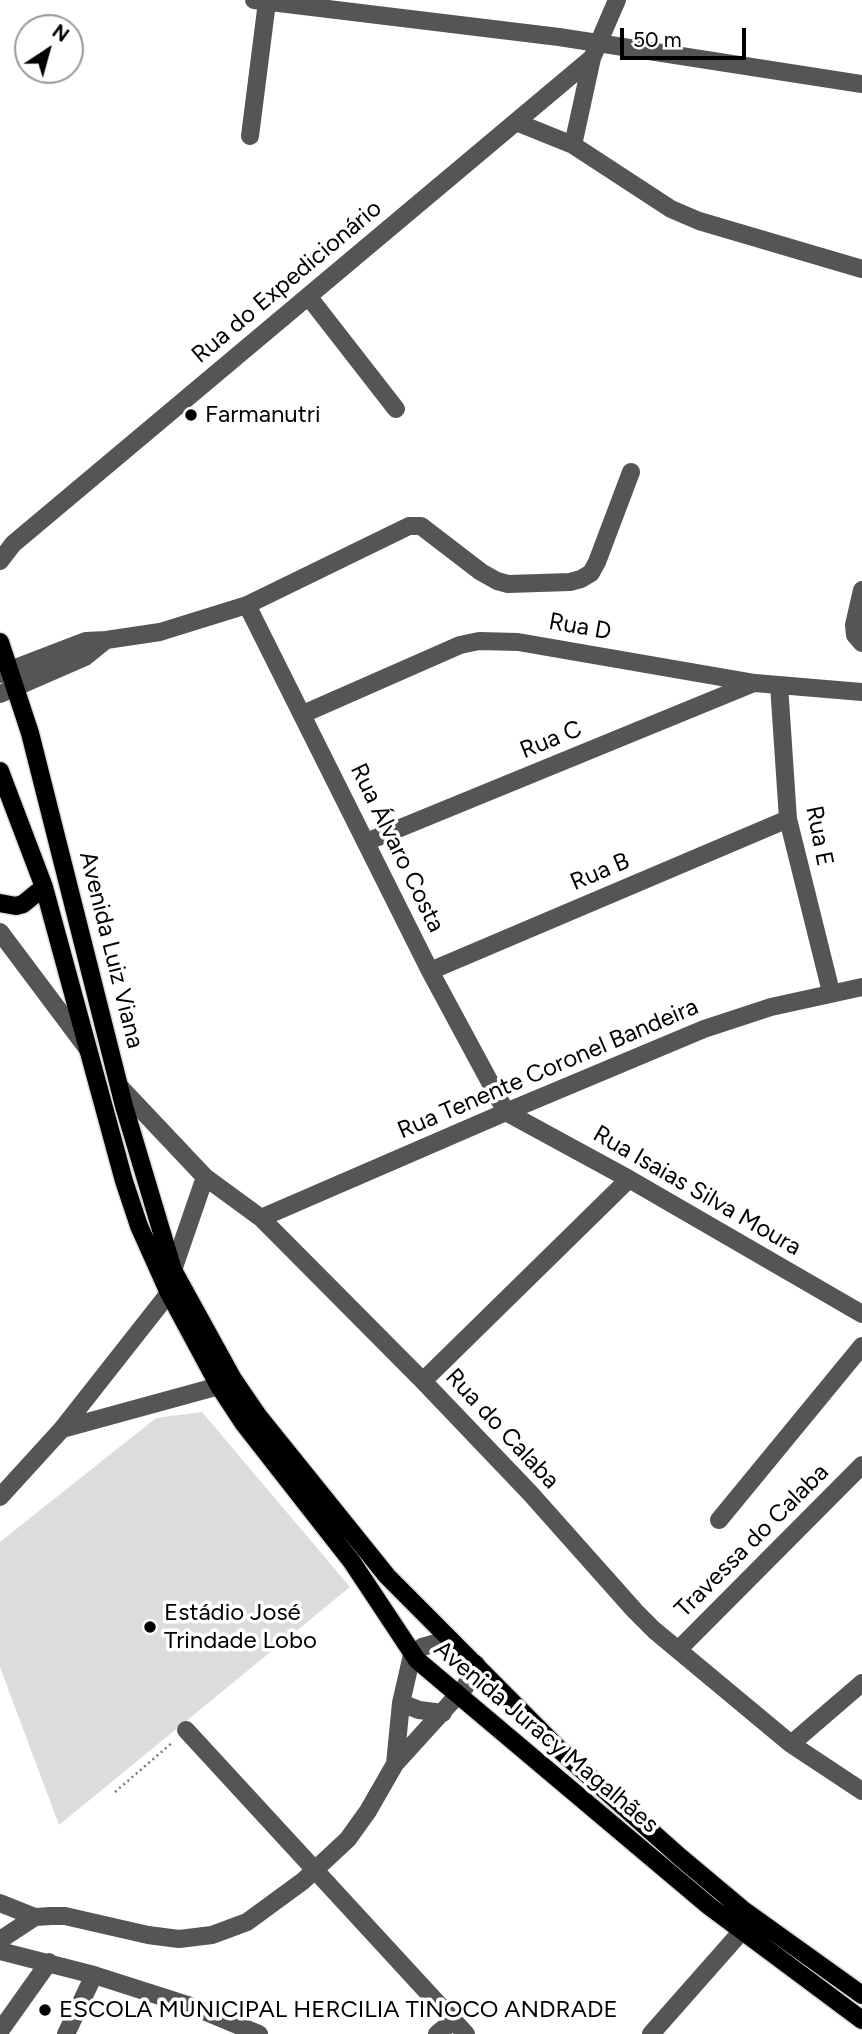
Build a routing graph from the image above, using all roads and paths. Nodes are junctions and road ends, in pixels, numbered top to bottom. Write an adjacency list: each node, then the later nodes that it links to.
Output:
1 (617, 0): 3 (street)
2 (261, 1): 3 (street); 6 (street)
3 (595, 50): 4 (street); 5 (street, Rua do Expedicionário); 7 (street)
4 (862, 84)
5 (516, 122): 7 (street); 9 (street, Rua do Expedicionário)
6 (250, 136)
7 (573, 145): 8 (street)
8 (862, 269)
9 (308, 296): 10 (street); 12 (street, Rua do Expedicionário)
10 (396, 409)
11 (631, 472): 15 (street)
12 (6, 546): 13 (street, Rua do Expedicionário)
13 (0, 561)
14 (862, 590): 18 (street)
15 (247, 605): 16 (street); 24 (street, Rua Álvaro Costa)
16 (106, 640): 19 (street); 22 (street)
17 (0, 642): 19 (main road, Avenida Luiz Viana)
18 (862, 643)
19 (5, 672): 22 (main road, Avenida Luiz Viana)
20 (755, 683): 21 (street, Rua D); 24 (street, Rua D); 27 (street, Rua C)
21 (779, 685): 23 (street, Rua D); 26 (street, Rua E)
22 (8, 691): 35 (main road, Avenida Luiz Viana)
23 (862, 691)
24 (303, 714): 27 (street, Rua Álvaro Costa)
25 (0, 771): 28 (main road, Avenida Luiz Viana)
26 (788, 819): 31 (street, Rua B); 33 (street, Rua E)
27 (366, 842): 31 (street, Rua Álvaro Costa)
28 (44, 887): 29 (main road); 34 (main road, Avenida Luiz Viana)
29 (0, 903)
30 (0, 932): 34 (street)
31 (430, 971): 36 (street, Rua Álvaro Costa)
32 (862, 987): 33 (street, Rua Tenente Coronel Bandeira)
33 (831, 992): 36 (street, Rua Tenente Coronel Bandeira)
34 (87, 1048): 41 (main road, Avenida Luiz Viana)
35 (119, 1086): 37 (street, Rua do Calaba); 40 (main road, Avenida Luiz Viana)
36 (506, 1112): 38 (street, Rua Isaias Silva Moura); 39 (street, Rua Tenente Coronel Bandeira)
37 (205, 1177): 39 (street, Rua do Calaba); 40 (street)
38 (629, 1178): 42 (street, Rua Isaias Silva Moura); 44 (street)
39 (261, 1218): 44 (street, Rua do Calaba)
40 (173, 1270): 50 (main road, Avenida Juracy Magalhães)
41 (169, 1293): 45 (main road, Avenida Juracy Magalhães); 46 (street)
42 (862, 1314)
43 (862, 1346): 49 (street)
44 (423, 1381): 51 (street, Rua do Calaba)
45 (219, 1386): 46 (street); 52 (main road, Avenida Juracy Magalhães)
46 (62, 1429): 48 (street)
47 (862, 1465): 51 (street, Travessa do Calaba)
48 (0, 1497)
49 (719, 1520)
50 (450, 1639): 52 (street); 53 (main road, Avenida Juracy Magalhães)
51 (678, 1650): 59 (street, Rua do Calaba)
52 (412, 1655): 55 (main road, Avenida Juracy Magalhães); 56 (street)
53 (475, 1664): 55 (street); 61 (main road, Avenida Juracy Magalhães)
54 (862, 1683): 59 (street)
55 (458, 1695): 57 (street); 64 (main road, Avenida Juracy Magalhães)
56 (401, 1703): 57 (street); 60 (street)
57 (443, 1713): 60 (street)
58 (186, 1730): 63 (path); 67 (street)
59 (791, 1744): 62 (street, Rua do Calaba)
60 (395, 1765): 67 (street)
61 (596, 1782): 64 (main road); 65 (main road, Avenida Juracy Magalhães)
62 (862, 1791)
63 (115, 1792)
64 (581, 1798): 66 (main road, Avenida Juracy Magalhães)
65 (637, 1820): 66 (main road); 75 (main road, Avenida Juracy Magalhães)
66 (624, 1836): 70 (main road, Avenida Juracy Magalhães)
67 (316, 1870): 69 (street); 78 (street)
68 (0, 1903): 69 (street)
69 (35, 1917): 71 (street)
70 (741, 1932): 77 (main road, Avenida Juracy Magalhães); 85 (street)
71 (0, 1940)
72 (0, 1951): 73 (street)
73 (48, 1962): 74 (street); 80 (street)
74 (94, 1975): 81 (street); 82 (street)
75 (844, 1983): 76 (main road, Avenida Juracy Magalhães); 77 (main road)
76 (862, 1995)
77 (833, 2000): 79 (main road, Avenida Juracy Magalhães)
78 (454, 2020): 83 (street); 84 (street)
79 (862, 2020)
80 (0, 2031)
81 (66, 2034)
82 (259, 2034)
83 (436, 2034)
84 (466, 2034)
85 (651, 2034)

